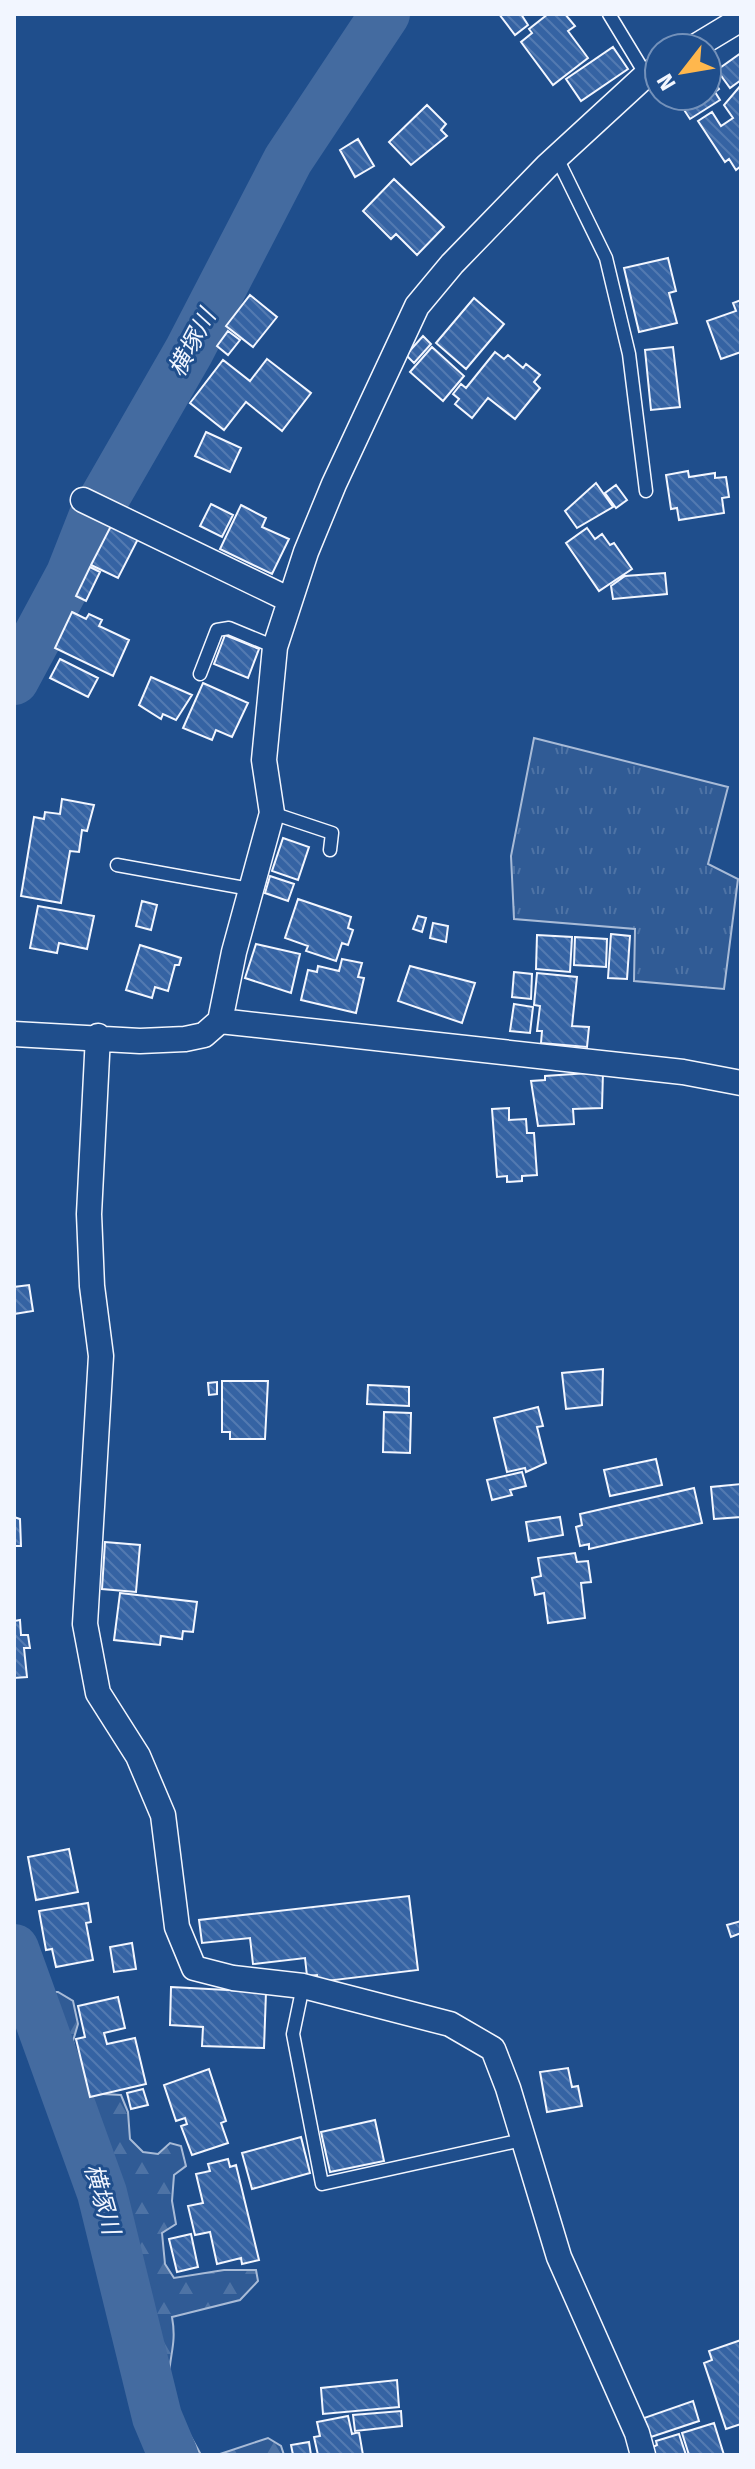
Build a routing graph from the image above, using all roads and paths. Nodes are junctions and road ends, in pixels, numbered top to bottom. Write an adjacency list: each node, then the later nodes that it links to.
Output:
1 (609, 14): 4 (lane)
2 (741, 19): 3 (street)
3 (719, 32)
4 (643, 60)
5 (643, 80): 6 (street)
6 (557, 158): 7 (lane); 9 (street)
7 (646, 491)
8 (83, 500): 9 (street)
9 (290, 600): 10 (street)
10 (275, 647): 11 (lane); 12 (street)
11 (200, 674)
12 (272, 813): 13 (lane); 15 (street)
13 (330, 850)
14 (117, 865): 15 (lane)
15 (250, 889): 16 (street)
16 (220, 1021): 18 (street); 19 (street)
17 (14, 1034): 18 (street)
18 (98, 1036): 20 (street)
19 (741, 1083)
20 (303, 1986): 21 (street); 21 (lane)
21 (522, 2140): 22 (street)
22 (643, 2455)

